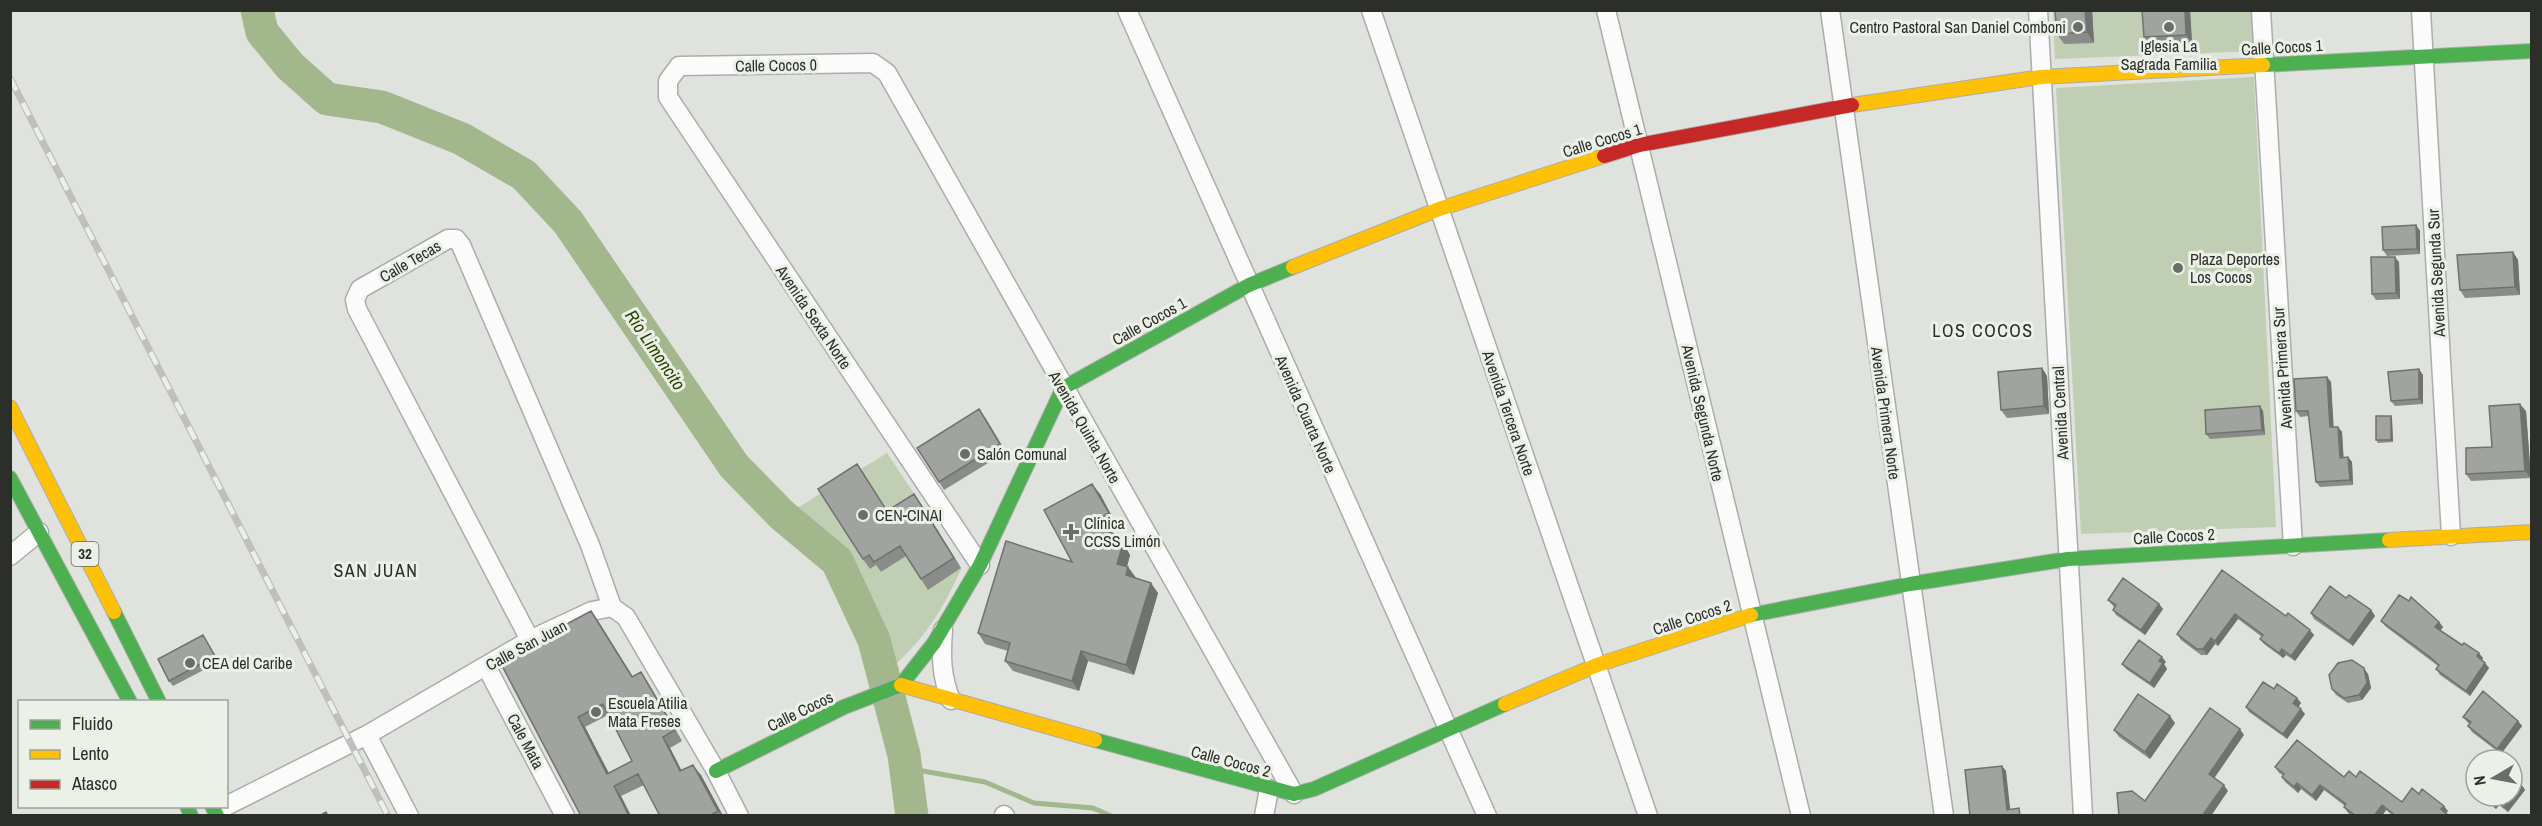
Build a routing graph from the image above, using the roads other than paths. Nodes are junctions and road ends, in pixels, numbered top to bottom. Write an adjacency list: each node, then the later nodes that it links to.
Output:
1 (1127, 10): 17 (street, Avenida Cuarta Norte)
2 (1371, 10): 16 (street, Avenida Tercera Norte)
3 (1606, 10): 15 (street, Avenida Segunda Norte)
4 (1830, 10): 14 (street, Avenida Primera Norte)
5 (2038, 10): 13 (street, Avenida Central)
6 (2261, 10): 11 (street, Avenida Primera Sur)
7 (2421, 10): 9 (street, Avenida Segunda Sur)
8 (2532, 51): 9 (main road, Calle Cocos 1)
9 (2423, 56): 11 (main road, Calle Cocos 1); 23 (street, Avenida Segunda Sur)
10 (873, 63): 12 (street, Calle Cocos 0); 18 (street, Avenida Quinta Norte)
11 (2263, 65): 13 (main road, Calle Cocos 1); 24 (street, Avenida Primera Sur)
12 (680, 66): 27 (street, Avenida Sexta Norte)
13 (2042, 77): 14 (main road, Calle Cocos 1); 26 (street, Avenida Central)
14 (1842, 106): 15 (main road, Calle Cocos 1); 28 (street, Avenida Primera Norte)
15 (1639, 145): 16 (main road, Calle Cocos 1); 30 (street, Avenida Segunda Norte)
16 (1439, 208): 17 (main road, Calle Cocos 1); 33 (street, Avenida Tercera Norte)
17 (1249, 285): 18 (main road, Calle Cocos 1); 39 (street, Avenida Cuarta Norte)
18 (1063, 388): 27 (main road); 43 (street, Avenida Quinta Norte)
19 (10, 407): 37 (main road, 32)
20 (10, 478): 21 (main road, 32)
21 (39, 532): 25 (street); 36 (main road, 32)
22 (2532, 532): 23 (main road, Calle Cocos 2)
23 (2451, 536): 24 (main road, Calle Cocos 2)
24 (2293, 546): 26 (main road, Calle Cocos 2)
25 (10, 556)
26 (2068, 559): 28 (main road, Calle Cocos 2); 53 (street, Avenida Central)
27 (980, 565): 31 (main road)
28 (1910, 584): 30 (main road, Calle Cocos 2); 52 (street, Avenida Primera Norte)
29 (612, 607): 32 (street, Calle San Juan); 32 (street, Calle Tecas); 41 (street)
30 (1752, 615): 33 (main road, Calle Cocos 2); 51 (street, Avenida Segunda Norte)
31 (943, 628): 35 (main road); 38 (street)
32 (530, 640): 34 (street, Calle San Juan)
33 (1596, 665): 39 (main road, Calle Cocos 2); 50 (street, Avenida Tercera Norte)
34 (486, 666): 40 (street, Calle San Juan); 46 (street, Cale Mata)
35 (901, 685): 38 (main road, Calle Cocos 2); 41 (main road, Calle Cocos)
36 (129, 700)
37 (158, 700)
38 (951, 700): 42 (main road, Calle Cocos 2)
39 (1447, 728): 43 (main road, Calle Cocos 2); 49 (street, Avenida Cuarta Norte)
40 (367, 735): 44 (street, Calle San Juan); 45 (street)
41 (717, 771): 47 (street)
42 (1269, 789): 43 (main road, Calle Cocos 2); 48 (street)
43 (1294, 794)
44 (228, 804)
45 (409, 816)
46 (565, 816)
47 (739, 816)
48 (1264, 816)
49 (1487, 816)
50 (1648, 816)
51 (1801, 816)
52 (1944, 816)
53 (2083, 816)

